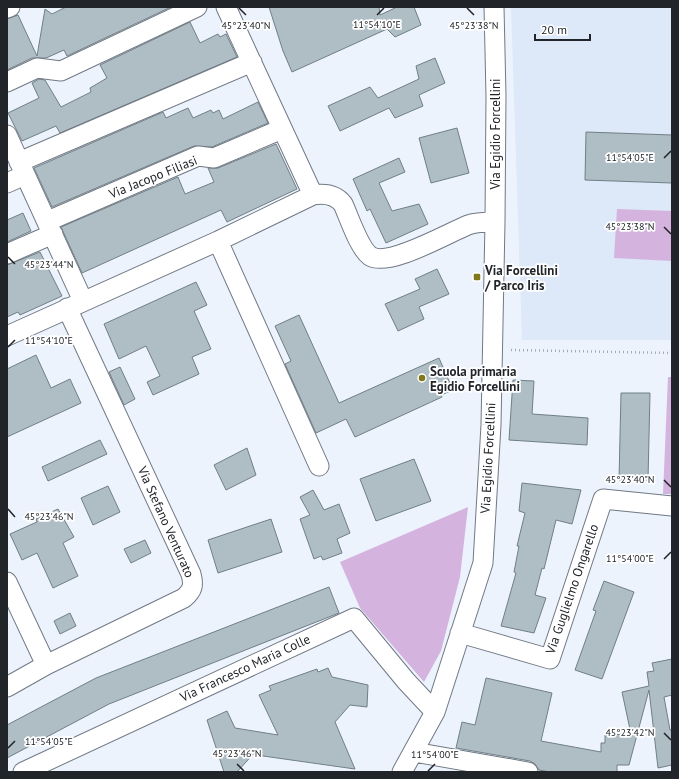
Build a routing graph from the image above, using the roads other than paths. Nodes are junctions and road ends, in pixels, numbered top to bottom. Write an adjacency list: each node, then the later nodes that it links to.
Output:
1 (197, 7): 5 (street)
2 (226, 7): 4 (street)
3 (494, 7): 11 (street, Via Egidio Forcellini)
4 (252, 62): 6 (street); 8 (street)
5 (7, 82)
6 (282, 129): 10 (street); 12 (street, Via Jacopo Filiasi)
7 (7, 135): 8 (street)
8 (22, 168): 9 (street); 12 (street)
9 (7, 183)
10 (313, 195): 11 (street); 13 (street)
11 (495, 222): 20 (street, Via Egidio Forcellini)
12 (50, 228): 14 (street, Via Jacopo Filiasi); 15 (street)
13 (218, 241): 15 (street); 17 (street)
14 (7, 254)
15 (75, 305): 16 (street); 21 (street, Via Stefano Venturato)
16 (7, 336)
17 (320, 466)
18 (672, 506): 20 (street, Via Guglielmo Ongarello)
19 (7, 582): 21 (street)
20 (460, 633): 23 (street, Via Egidio Forcellini)
21 (46, 665): 22 (street, Via Stefano Venturato)
22 (7, 687)
23 (435, 712): 24 (street, Via Egidio Forcellini); 25 (street, Via Francesco Maria Colle)
24 (414, 752): 26 (street, Via Egidio Forcellini); 27 (street)
25 (23, 772)
26 (402, 772)
27 (528, 772)

